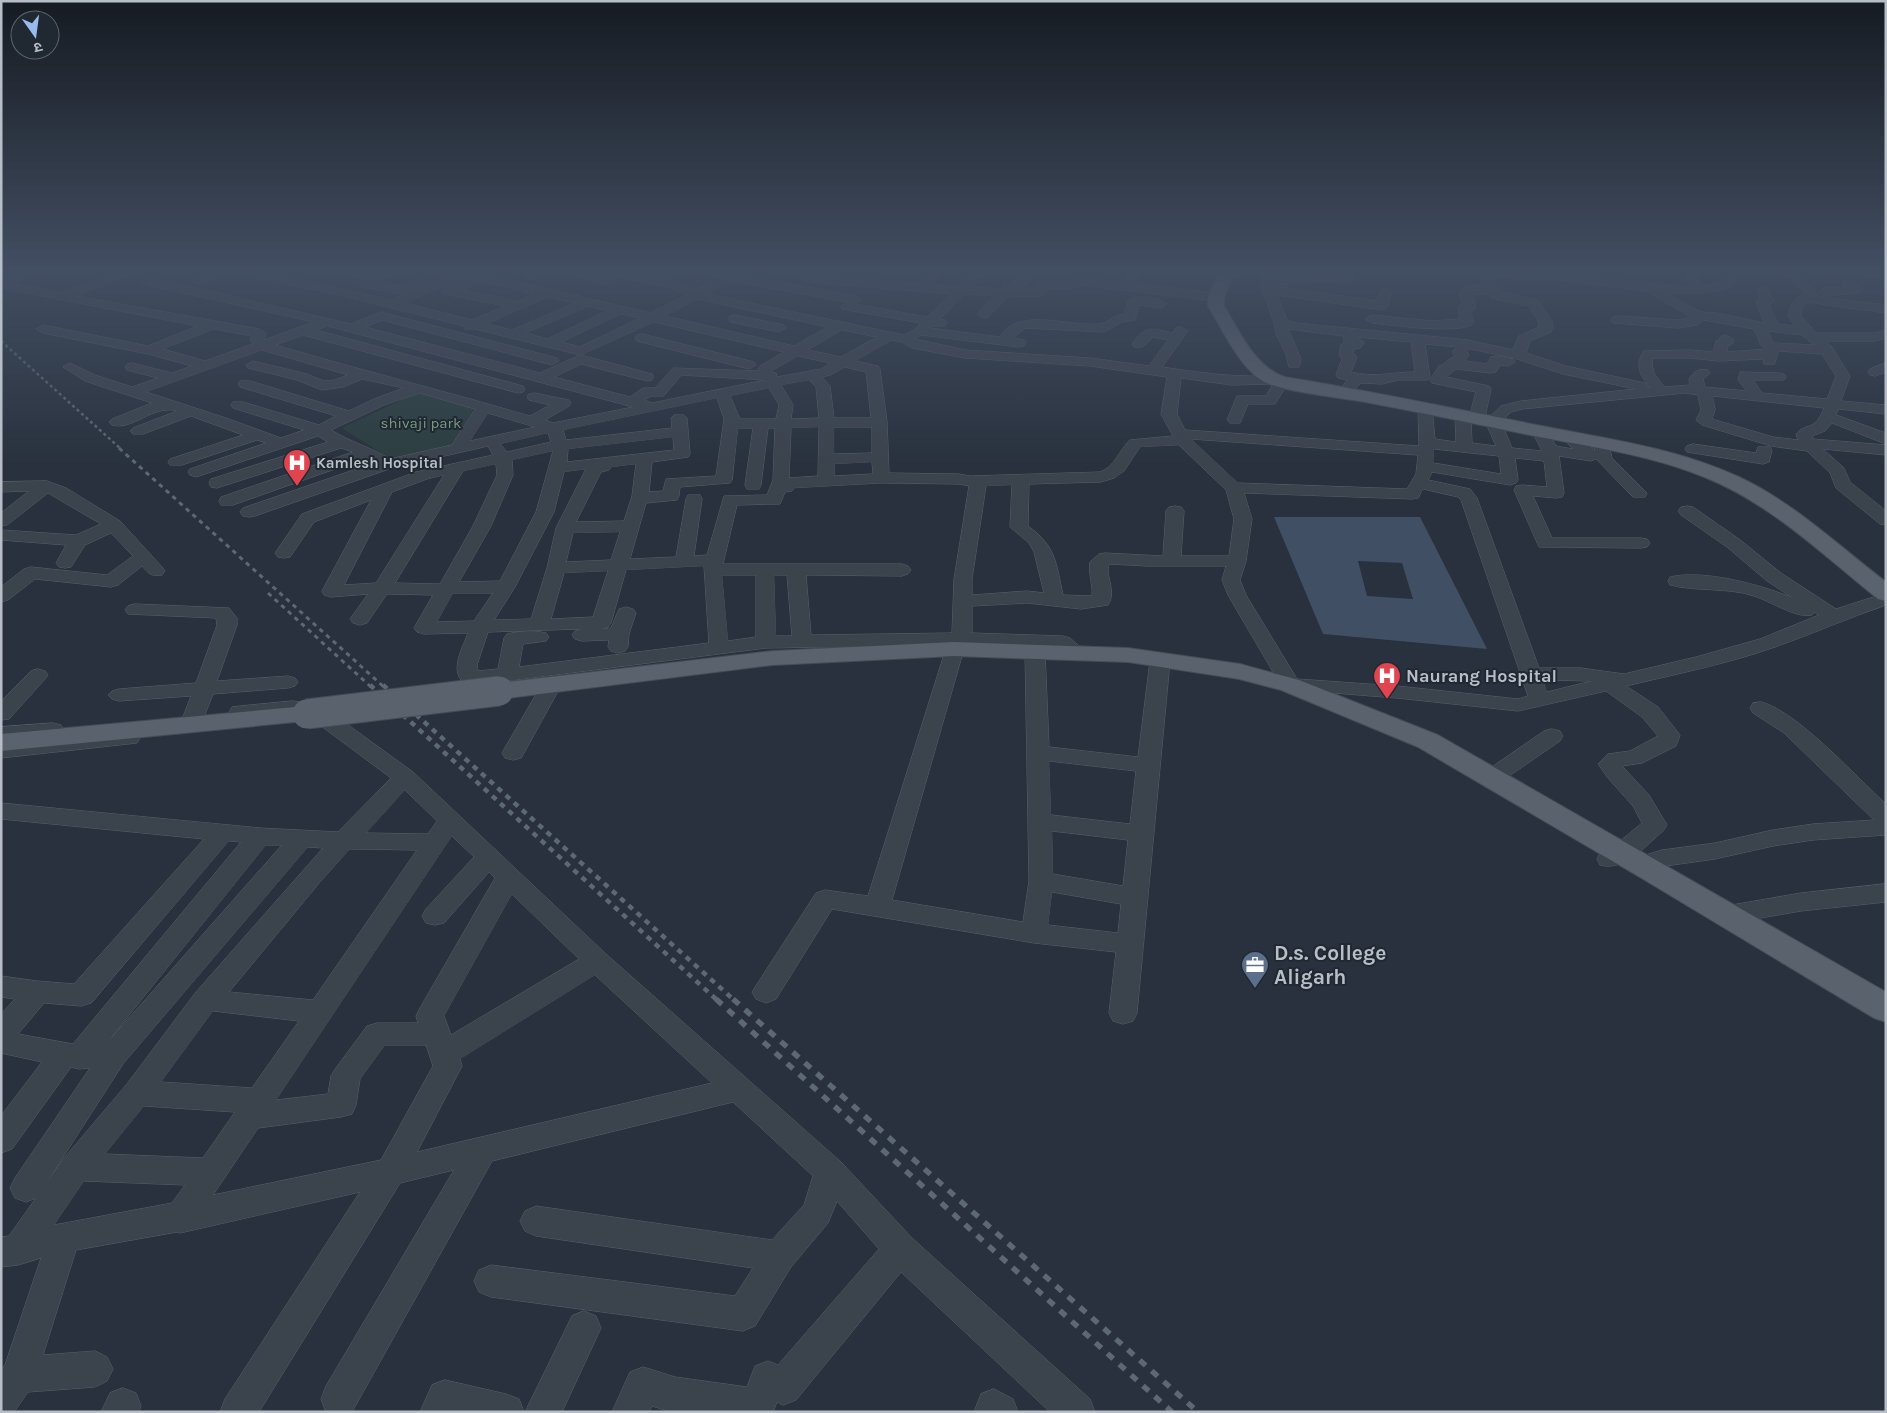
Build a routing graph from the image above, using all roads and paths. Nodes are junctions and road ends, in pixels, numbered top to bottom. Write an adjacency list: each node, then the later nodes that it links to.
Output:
1 (1350, 333): 85 (street)
2 (68, 334): 47 (street)
3 (188, 334): 47 (street)
4 (242, 334): 38 (street)
5 (269, 334): 38 (street)
6 (303, 334): 38 (street)
7 (314, 334): 39 (street)
8 (340, 334): 39 (street)
9 (376, 334): 32 (street)
10 (445, 334): 30 (street)
11 (514, 334): 41 (street)
12 (568, 334): 41 (street)
13 (621, 334): 53 (street)
14 (723, 334): 49 (street)
15 (817, 334): 49 (street)
16 (867, 334): 33 (street)
17 (914, 334): 36 (street)
18 (942, 334): 40 (street)
19 (1008, 334): 40 (street)
20 (1148, 334): 43 (street)
21 (1169, 334): 70 (street)
22 (1235, 334): 81 (main road)
23 (1282, 334): 61 (street)
24 (1360, 334): 31 (street)
25 (1535, 334): 56 (street)
26 (1678, 334): 42 (street)
27 (1762, 334): 52 (street)
28 (1809, 334): 29 (street); 48 (street)
29 (1886, 334)
30 (449, 335): 45 (street); 57 (street)
31 (1372, 335): 35 (street)
32 (384, 336): 45 (street); 46 (street)
33 (889, 336): 36 (street); 59 (street)
34 (642, 338): 69 (street)
35 (1416, 338): 44 (street); 85 (street)
36 (906, 339): 70 (street)
37 (1726, 339): 54 (street)
38 (261, 340): 63 (street); 65 (street)
39 (337, 340): 46 (street)
40 (1004, 342): 50 (street)
41 (549, 343): 53 (street)
42 (1685, 343): 54 (street); 89 (street)
43 (1139, 344)
44 (1468, 344): 56 (street); 62 (street)
45 (423, 346): 51 (street); 55 (street)
46 (360, 347): 55 (street)
47 (149, 350): 63 (street)
48 (1827, 350): 52 (street); 102 (street)
49 (798, 351): 59 (street); 69 (street)
50 (1091, 352)
51 (449, 353): 58 (street); 60 (street)
52 (1769, 354): 54 (street)
53 (580, 355): 74 (street); 78 (street)
54 (1719, 357)
55 (397, 358): 60 (street); 77 (street)
56 (1513, 359): 62 (street); 89 (street)
57 (552, 361)
58 (485, 362): 73 (street); 74 (street)
59 (844, 362): 75 (street); 109 (street)
60 (418, 363): 68 (street); 77 (street)
61 (1294, 364)
62 (1452, 364): 105 (street)
63 (205, 365): 76 (street)
64 (253, 365): 80 (street)
65 (331, 366): 77 (street); 80 (street)
66 (70, 367): 90 (street)
67 (132, 367): 76 (street)
68 (442, 369): 73 (street); 86 (street)
69 (765, 369): 75 (street)
70 (1153, 370): 71 (street)
71 (1175, 373): 81 (street); 123 (street)
72 (1703, 373): 88 (street)
73 (460, 374): 74 (street)
74 (537, 376): 82 (street)
75 (806, 376): 83 (street); 110 (street)
76 (172, 377): 90 (street)
77 (369, 377): 80 (street); 86 (street); 93 (street)
78 (647, 377)
79 (1779, 377): 92 (street)
80 (302, 378)
81 (1280, 381): 85 (main road); 106 (street)
82 (559, 382): 94 (street); 107 (street)
83 (779, 382): 91 (street); 94 (street); 113 (street)
84 (245, 384): 104 (street)
85 (1351, 385): 100 (main road)
86 (414, 386): 93 (street); 98 (street)
87 (1423, 387): 100 (street)
88 (1702, 390): 89 (street); 92 (street); 130 (street)
89 (1656, 391): 105 (street)
90 (132, 392): 96 (street)
91 (722, 393): 95 (street); 111 (street)
92 (1756, 396): 102 (street)
93 (379, 402): 104 (street)
94 (633, 402): 99 (street)
95 (676, 403): 99 (street); 119 (street)
96 (164, 404): 103 (street); 108 (street)
97 (238, 405): 116 (street)
98 (484, 407): 107 (street); 114 (street)
99 (653, 407): 115 (street)
100 (1420, 407): 105 (main road); 145 (street)
101 (1886, 410): 102 (street)
102 (1830, 411): 125 (street); 130 (street)
103 (189, 412): 117 (street); 121 (street)
104 (350, 416): 116 (street)
105 (1477, 418): 118 (main road); 131 (street); 136 (street)
106 (1235, 420)
107 (532, 421): 115 (street)
108 (116, 422)
109 (879, 422): 110 (street); 140 (street)
110 (826, 423): 113 (street); 144 (street)
111 (730, 424): 112 (street); 165 (street)
112 (761, 424): 113 (street); 159 (street)
113 (783, 424): 161 (street)
114 (471, 427): 122 (street); 126 (street); 132 (street)
115 (554, 428): 122 (street); 138 (street)
116 (320, 430): 127 (street); 128 (street)
117 (138, 431)
118 (1540, 431): 124 (main road); 137 (street)
119 (680, 432): 138 (street); 142 (street)
120 (1685, 434): 143 (street)
121 (257, 435): 128 (street); 146 (street)
122 (517, 436): 126 (street)
123 (1181, 437): 145 (street); 153 (street); 162 (street)
124 (1568, 437): 129 (main road); 137 (street)
125 (1886, 439)
126 (494, 440): 132 (street); 141 (street)
127 (341, 443): 135 (street); 148 (street)
128 (282, 444): 150 (street)
129 (1602, 444): 143 (main road); 164 (street)
130 (1809, 445): 134 (street); 171 (street)
131 (1468, 448): 136 (street); 145 (street); 151 (street)
132 (457, 449): 147 (street)
133 (1764, 450): 143 (street)
134 (1886, 450)
135 (368, 452): 147 (street); 156 (street)
136 (1506, 452): 137 (street); 151 (street)
137 (1550, 454): 178 (street)
138 (559, 456): 139 (street); 141 (street); 193 (street)
139 (608, 456): 142 (street); 175 (street)
140 (880, 457): 144 (street); 152 (street)
141 (504, 458): 149 (street); 195 (street)
142 (645, 458): 165 (street)
143 (1694, 458): 196 (main road)
144 (827, 459): 154 (street)
145 (1424, 461): 151 (street); 162 (street); 216 (street)
146 (176, 462)
147 (387, 464): 169 (street)
148 (267, 467): 156 (street); 157 (street)
149 (456, 470): 163 (street); 194 (street)
150 (196, 472)
151 (1474, 475)
152 (881, 478): 154 (street); 155 (street)
153 (1021, 479): 155 (street); 198 (street)
154 (826, 481): 161 (street)
155 (972, 481): 200 (street)
156 (285, 482): 167 (street)
157 (217, 483)
158 (47, 486): 160 (street); 172 (street); 173 (street)
159 (753, 486)
160 (1, 487)
161 (779, 487): 186 (street)
162 (1234, 488): 182 (street)
163 (385, 490): 179 (street); 194 (street)
164 (1639, 492)
165 (640, 498): 174 (street)
166 (694, 499): 183 (street)
167 (227, 501)
168 (1687, 511): 203 (street)
169 (249, 512)
170 (1175, 512): 181 (street)
171 (1886, 520)
172 (1, 521)
173 (114, 525): 177 (street); 180 (street)
174 (630, 526): 175 (street); 185 (street)
175 (565, 528): 187 (street)
176 (1, 534): 177 (street)
177 (78, 541): 184 (street)
178 (1641, 543)
179 (284, 553)
180 (143, 557): 191 (street); 197 (street)
181 (1172, 561): 182 (street); 198 (street)
182 (1237, 561): 222 (street)
183 (684, 562): 185 (street); 186 (street)
184 (65, 563)
185 (618, 564): 187 (street); 205 (street)
186 (714, 564): 188 (street); 211 (street)
187 (556, 568): 205 (street)
188 (765, 569): 189 (street); 208 (street)
189 (796, 570): 190 (street); 209 (street)
190 (902, 570)
191 (156, 571)
192 (1677, 582): 203 (street)
193 (506, 587): 195 (street); 206 (street)
194 (382, 588): 195 (street); 204 (street)
195 (445, 588): 206 (street)
196 (1886, 594)
197 (1, 596)
198 (1054, 598): 200 (street)
199 (1886, 599): 203 (street)
200 (962, 601): 210 (street)
201 (135, 610): 223 (street)
202 (626, 613): 207 (street)
203 (1828, 618): 219 (street)
204 (360, 619)
205 (539, 625): 206 (street)
206 (480, 626): 220 (street)
207 (619, 634): 215 (street); 220 (street)
208 (766, 642): 209 (street); 211 (street)
209 (802, 642): 210 (street)
210 (958, 644): 212 (main road); 213 (street); 221 (main road); 256 (street)
211 (720, 647): 215 (street)
212 (1035, 652): 213 (main road); 236 (street)
213 (1078, 654): 214 (main road)
214 (1160, 661): 222 (main road); 237 (street)
215 (616, 662): 220 (street)
216 (1530, 674): 219 (street); 225 (street)
217 (38, 675): 227 (street)
218 (288, 682): 223 (street)
219 (1619, 682): 225 (street); 251 (street)
220 (503, 683): 221 (main road); 228 (main road, bridge)
221 (552, 684): 235 (street)
222 (1290, 685): 225 (street); 230 (main road)
223 (205, 689): 224 (street); 229 (street)
224 (119, 695)
225 (1540, 701)
226 (1761, 708): 241 (street)
227 (1, 714)
228 (312, 714): 229 (street); 233 (main road); 234 (street); 238 (street)
229 (194, 717): 231 (street)
230 (1376, 720): 239 (main road); 251 (main road)
231 (1, 734)
232 (1552, 736): 239 (street)
233 (1, 743)
234 (1, 751)
235 (513, 753)
236 (1038, 753): 237 (street); 242 (street)
237 (1148, 765): 246 (street)
238 (405, 777): 244 (street); 249 (street)
239 (1491, 778): 251 (main road)
240 (1, 811): 245 (street)
241 (1886, 818)
242 (1041, 822): 246 (street); 253 (street)
243 (1886, 827): 251 (street)
244 (443, 831): 249 (street); 250 (street); 267 (street)
245 (223, 833): 247 (street); 263 (street)
246 (1141, 833): 255 (street)
247 (260, 836): 248 (street); 273 (street)
248 (301, 839): 249 (street); 274 (street)
249 (344, 841): 265 (street)
250 (488, 857): 252 (street); 258 (street)
251 (1624, 859): 257 (main road); 269 (main road)
252 (508, 878): 261 (street); 272 (street)
253 (1041, 882): 255 (street); 259 (street)
254 (1886, 893): 257 (street)
255 (1135, 896): 260 (street)
256 (878, 907): 259 (street); 264 (street)
257 (1726, 915): 266 (main road)
258 (436, 916)
259 (1034, 933): 260 (street)
260 (1130, 944): 268 (street)
261 (597, 961): 272 (street); 275 (street)
262 (1, 986): 263 (street)
263 (37, 992): 270 (street)
264 (766, 992)
265 (206, 1000): 267 (street); 276 (street)
266 (1886, 1009)
267 (320, 1012): 277 (street)
268 (1123, 1013)
269 (1886, 1024)
270 (1, 1034)
271 (1, 1042): 273 (street)
272 (440, 1044): 277 (street); 281 (street)
273 (71, 1056): 274 (street); 278 (street)
274 (113, 1056): 284 (street)
275 (736, 1089): 279 (street); 283 (street)
276 (137, 1092): 277 (street); 280 (street)
277 (255, 1108): 282 (street)
278 (1, 1140)
279 (482, 1151): 281 (street); 295 (street)
280 (76, 1168): 282 (street); 289 (street)
281 (391, 1171): 285 (street); 296 (street)
282 (212, 1172): 285 (street)
283 (830, 1172): 288 (street); 290 (street)
284 (26, 1188)
285 (180, 1218): 287 (street)
286 (536, 1222): 290 (street)
287 (64, 1238): 289 (street); 294 (street)
288 (900, 1249): 300 (street); 303 (street)
289 (10, 1251)
290 (779, 1256): 291 (street)
291 (492, 1281)
292 (584, 1328): 299 (street)
293 (95, 1369): 294 (street)
294 (10, 1387)
295 (339, 1399)
296 (238, 1412)
297 (438, 1412): 298 (street)
298 (506, 1412)
299 (543, 1412)
300 (630, 1412)
301 (992, 1412): 302 (street)
302 (1000, 1412)
303 (1077, 1412)

